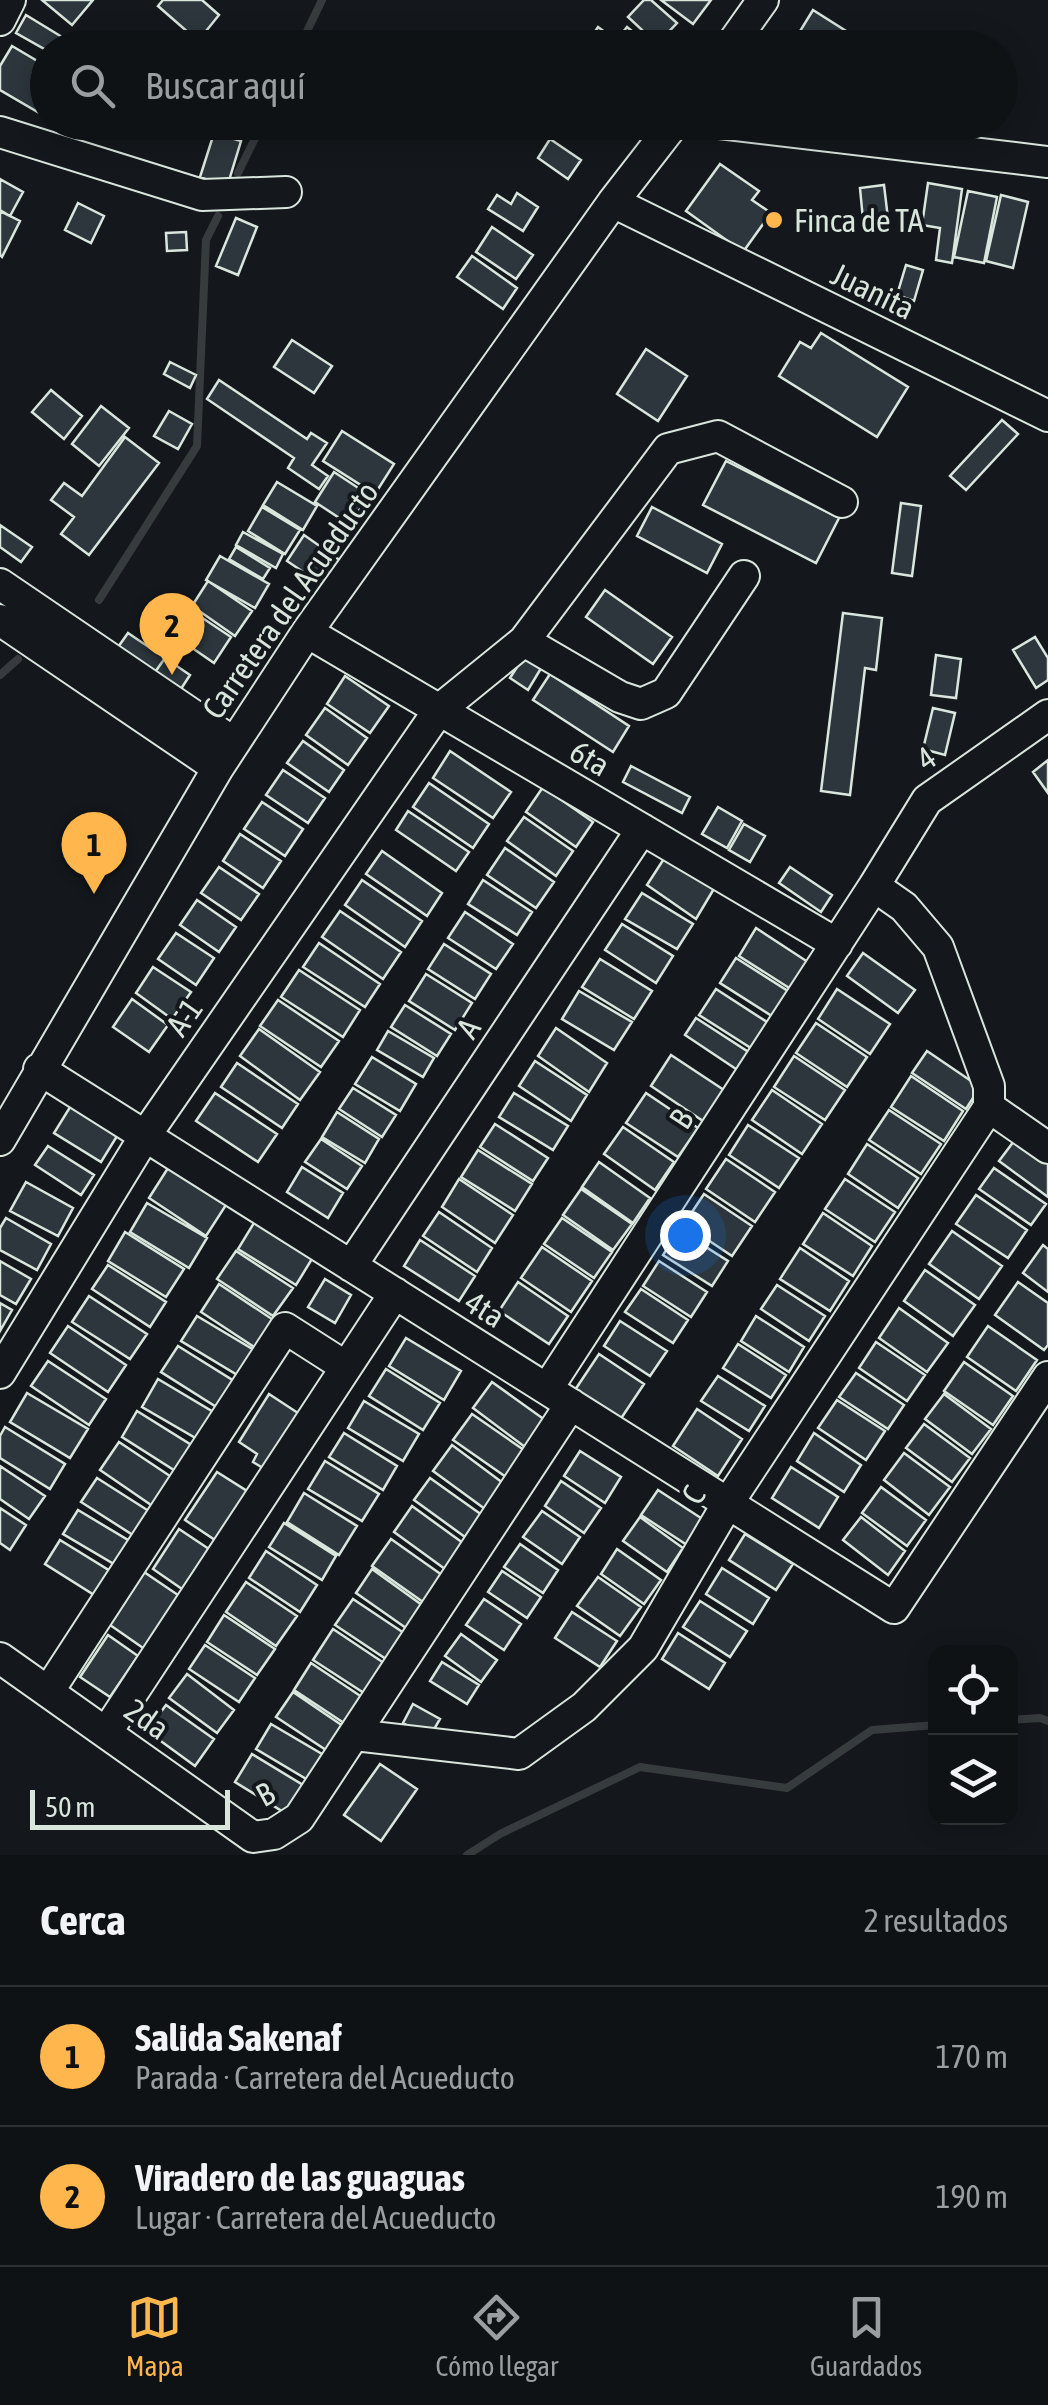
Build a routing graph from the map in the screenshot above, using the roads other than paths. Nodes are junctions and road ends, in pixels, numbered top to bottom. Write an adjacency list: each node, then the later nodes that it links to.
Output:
1 (10, 0): 3 (street)
2 (764, 0): 4 (street)
3 (0, 20)
4 (742, 30)
5 (0, 132): 9 (street)
6 (661, 140): 10 (street, Carretera del Acueducto)
7 (862, 140): 8 (street)
8 (1048, 162)
9 (286, 192)
10 (613, 202): 11 (street, Juanita); 16 (street, Carretera del Acueducto)
11 (1048, 416)
12 (842, 502): 17 (street, A-1)
13 (744, 576): 17 (street)
14 (0, 584): 20 (street)
15 (0, 620): 20 (street)
16 (307, 632): 18 (street, 6ta); 20 (street, Carretera del Acueducto)
17 (524, 641): 18 (street, A-1)
18 (439, 710): 21 (street, 6ta); 26 (street, A-1)
19 (1048, 714): 22 (street, 4)
20 (226, 756): 24 (street, Carretera del Acueducto)
21 (642, 829): 23 (street, 6ta); 29 (street, A)
22 (874, 886): 23 (street, B); 25 (street)
23 (837, 944): 34 (street, B)
24 (39, 1069): 26 (street, 4ta); 27 (street, Carretera del Acueducto)
25 (989, 1107): 28 (street); 35 (street, C)
26 (144, 1136): 29 (street, 4ta); 32 (street, A-1)
27 (0, 1140)
28 (1048, 1148)
29 (351, 1266): 30 (street, 4ta)
30 (394, 1293): 31 (street); 34 (street, 4ta)
31 (346, 1367): 37 (street); 38 (street)
32 (0, 1373)
33 (1048, 1377): 35 (street, 4ta)
34 (559, 1396): 35 (street, 4ta); 39 (street, B)
35 (728, 1503): 39 (street, C)
36 (0, 1658): 37 (street, 2da)
37 (48, 1692): 38 (street, 2da)
38 (106, 1734): 40 (street, 2da)
39 (355, 1735): 40 (street, B)
40 (253, 1837)

